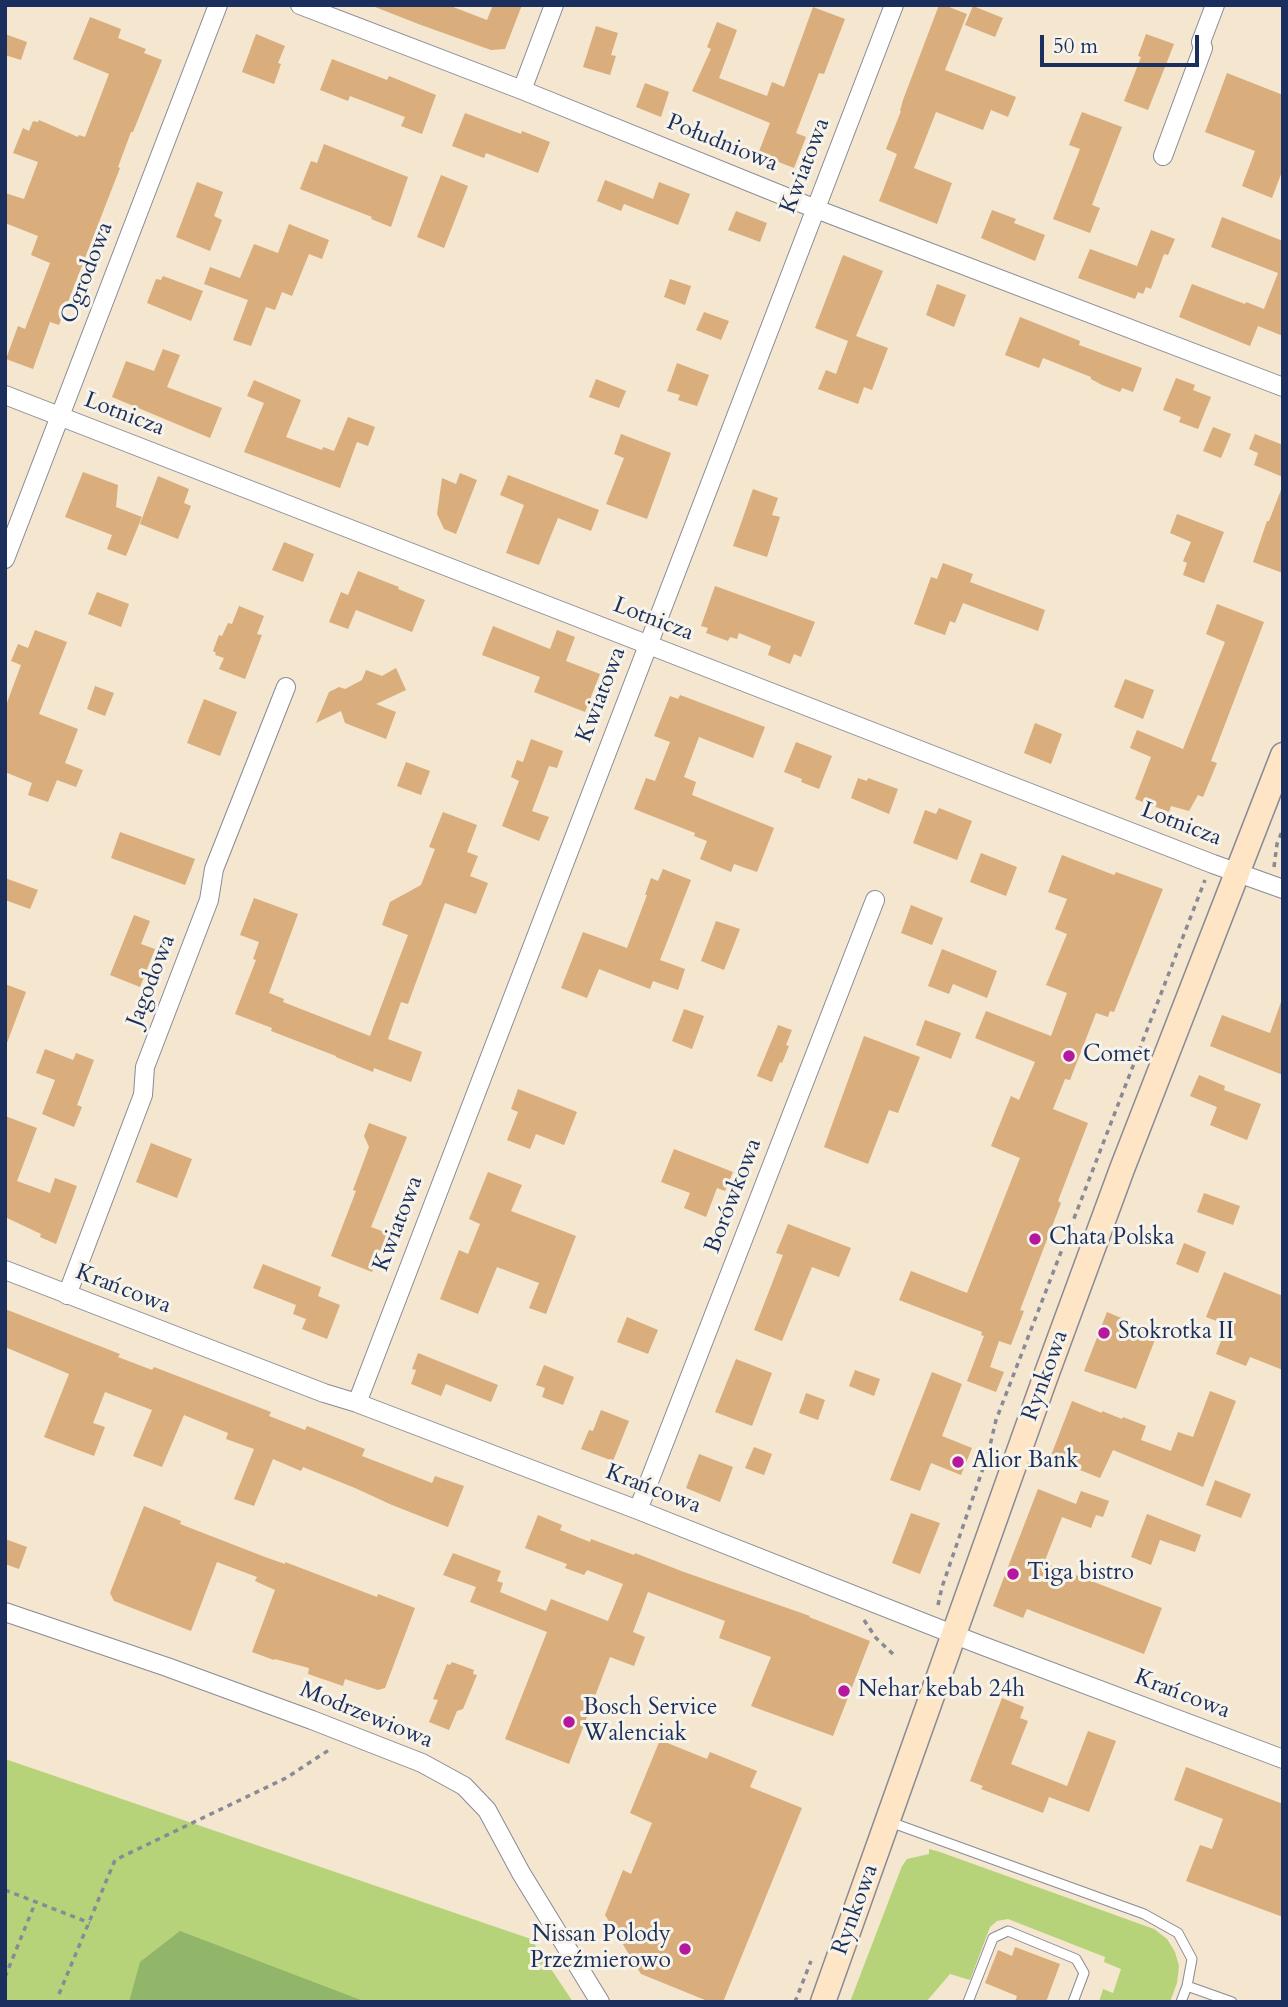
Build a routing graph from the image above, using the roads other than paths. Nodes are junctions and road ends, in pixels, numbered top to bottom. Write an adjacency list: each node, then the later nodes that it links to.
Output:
1 (218, 5): 11 (street, Ogrodowa)
2 (300, 5): 6 (street, Południowa)
3 (554, 5): 6 (street)
4 (894, 5): 8 (street, Kwiatowa)
5 (1215, 5): 7 (street)
6 (522, 90): 8 (street, Południowa)
7 (1163, 156)
8 (817, 209): 9 (street, Południowa); 13 (street, Kwiatowa)
9 (1283, 387)
10 (5, 395): 11 (street, Lotnicza)
11 (60, 417): 12 (street, Ogrodowa); 13 (street, Lotnicza)
12 (5, 559)
13 (648, 645): 16 (street, Lotnicza); 21 (street, Kwiatowa)
14 (286, 687): 20 (street, Jagodowa)
15 (1283, 755): 16 (street, Rynkowa)
16 (1238, 872): 17 (street, Lotnicza); 24 (street, Rynkowa)
17 (1283, 889)
18 (875, 900): 22 (street, Borówkowa)
19 (5, 1270): 20 (street, Krańcowa)
20 (67, 1295): 21 (street, Krańcowa)
21 (357, 1403): 22 (street, Krańcowa)
22 (638, 1510): 24 (street, Krańcowa)
23 (5, 1612): 28 (street, Modrzewiowa)
24 (954, 1634): 25 (street, Krańcowa); 26 (street, Rynkowa)
25 (1282, 1756)
26 (888, 1821): 27 (lane); 29 (street, Rynkowa)
27 (1186, 1986): 32 (lane); 33 (lane)
28 (600, 2002)
29 (823, 2002)
30 (968, 2002): 31 (lane)
31 (1073, 2002)
32 (1181, 2002)
33 (1233, 2002)

